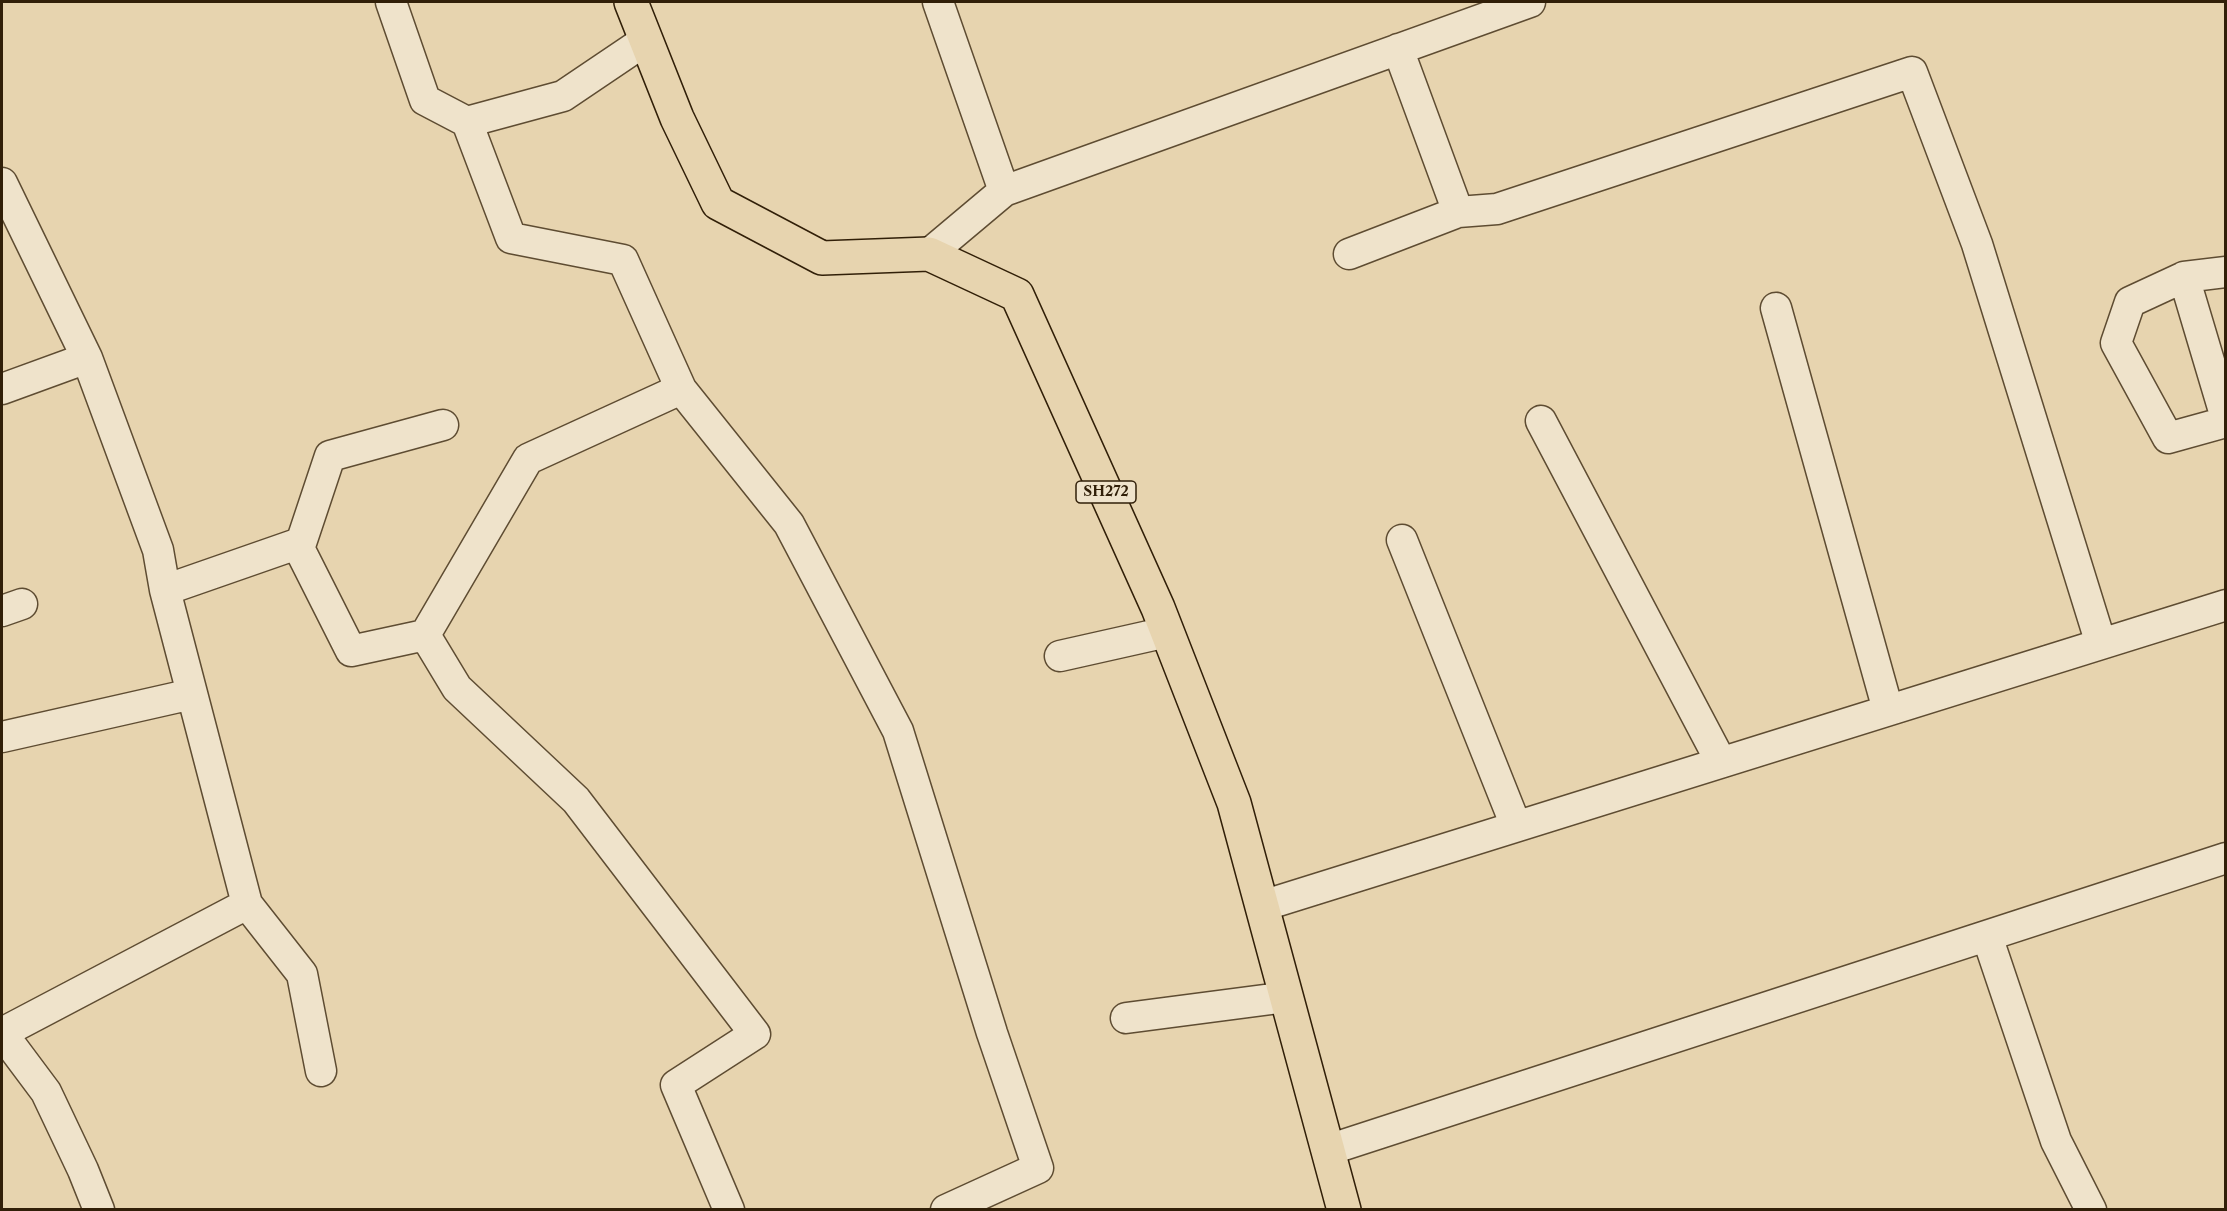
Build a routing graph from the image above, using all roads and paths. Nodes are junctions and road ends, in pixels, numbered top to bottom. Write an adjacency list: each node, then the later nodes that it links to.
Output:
1 (391, 2): 7 (street)
2 (938, 2): 9 (street)
3 (1530, 2): 6 (street)
4 (637, 4): 5 (main road, SH272)
5 (646, 40): 7 (street); 11 (main road, SH272)
6 (1398, 49): 9 (street); 10 (street)
7 (467, 122): 18 (street)
8 (2, 183): 16 (street)
9 (1004, 191): 11 (street)
10 (1458, 212): 12 (street); 28 (street)
11 (929, 254): 26 (main road, SH272)
12 (1350, 254)
13 (2226, 272): 14 (street)
14 (2184, 277): 19 (street); 19 (street)
15 (1776, 308): 31 (street)
16 (87, 358): 17 (street); 24 (street)
17 (2, 389)
18 (681, 389): 27 (street); 46 (street)
19 (2226, 420)
20 (1541, 421): 33 (street)
21 (443, 425): 23 (street)
22 (1401, 540): 34 (street)
23 (299, 549): 24 (street); 27 (street)
24 (165, 590): 30 (street)
25 (2226, 604): 28 (street)
26 (1167, 632): 29 (street); 37 (main road, SH272)
27 (425, 635): 45 (street)
28 (2101, 644): 31 (street)
29 (1060, 656)
30 (192, 694): 32 (street); 36 (street)
31 (1888, 710): 33 (street)
32 (2, 737)
33 (1721, 762): 34 (street)
34 (1516, 826): 37 (street)
35 (2226, 858): 38 (street)
36 (247, 904): 41 (street); 42 (street)
37 (1262, 906): 39 (main road, SH272)
38 (1987, 936): 43 (street); 48 (street)
39 (1287, 997): 40 (street); 43 (main road, SH272)
40 (1126, 1018)
41 (2, 1033): 44 (street)
42 (321, 1071)
43 (1328, 1150): 47 (main road, SH272)
44 (99, 1209)
45 (729, 1209)
46 (946, 1209)
47 (1344, 1209)
48 (2091, 1209)

